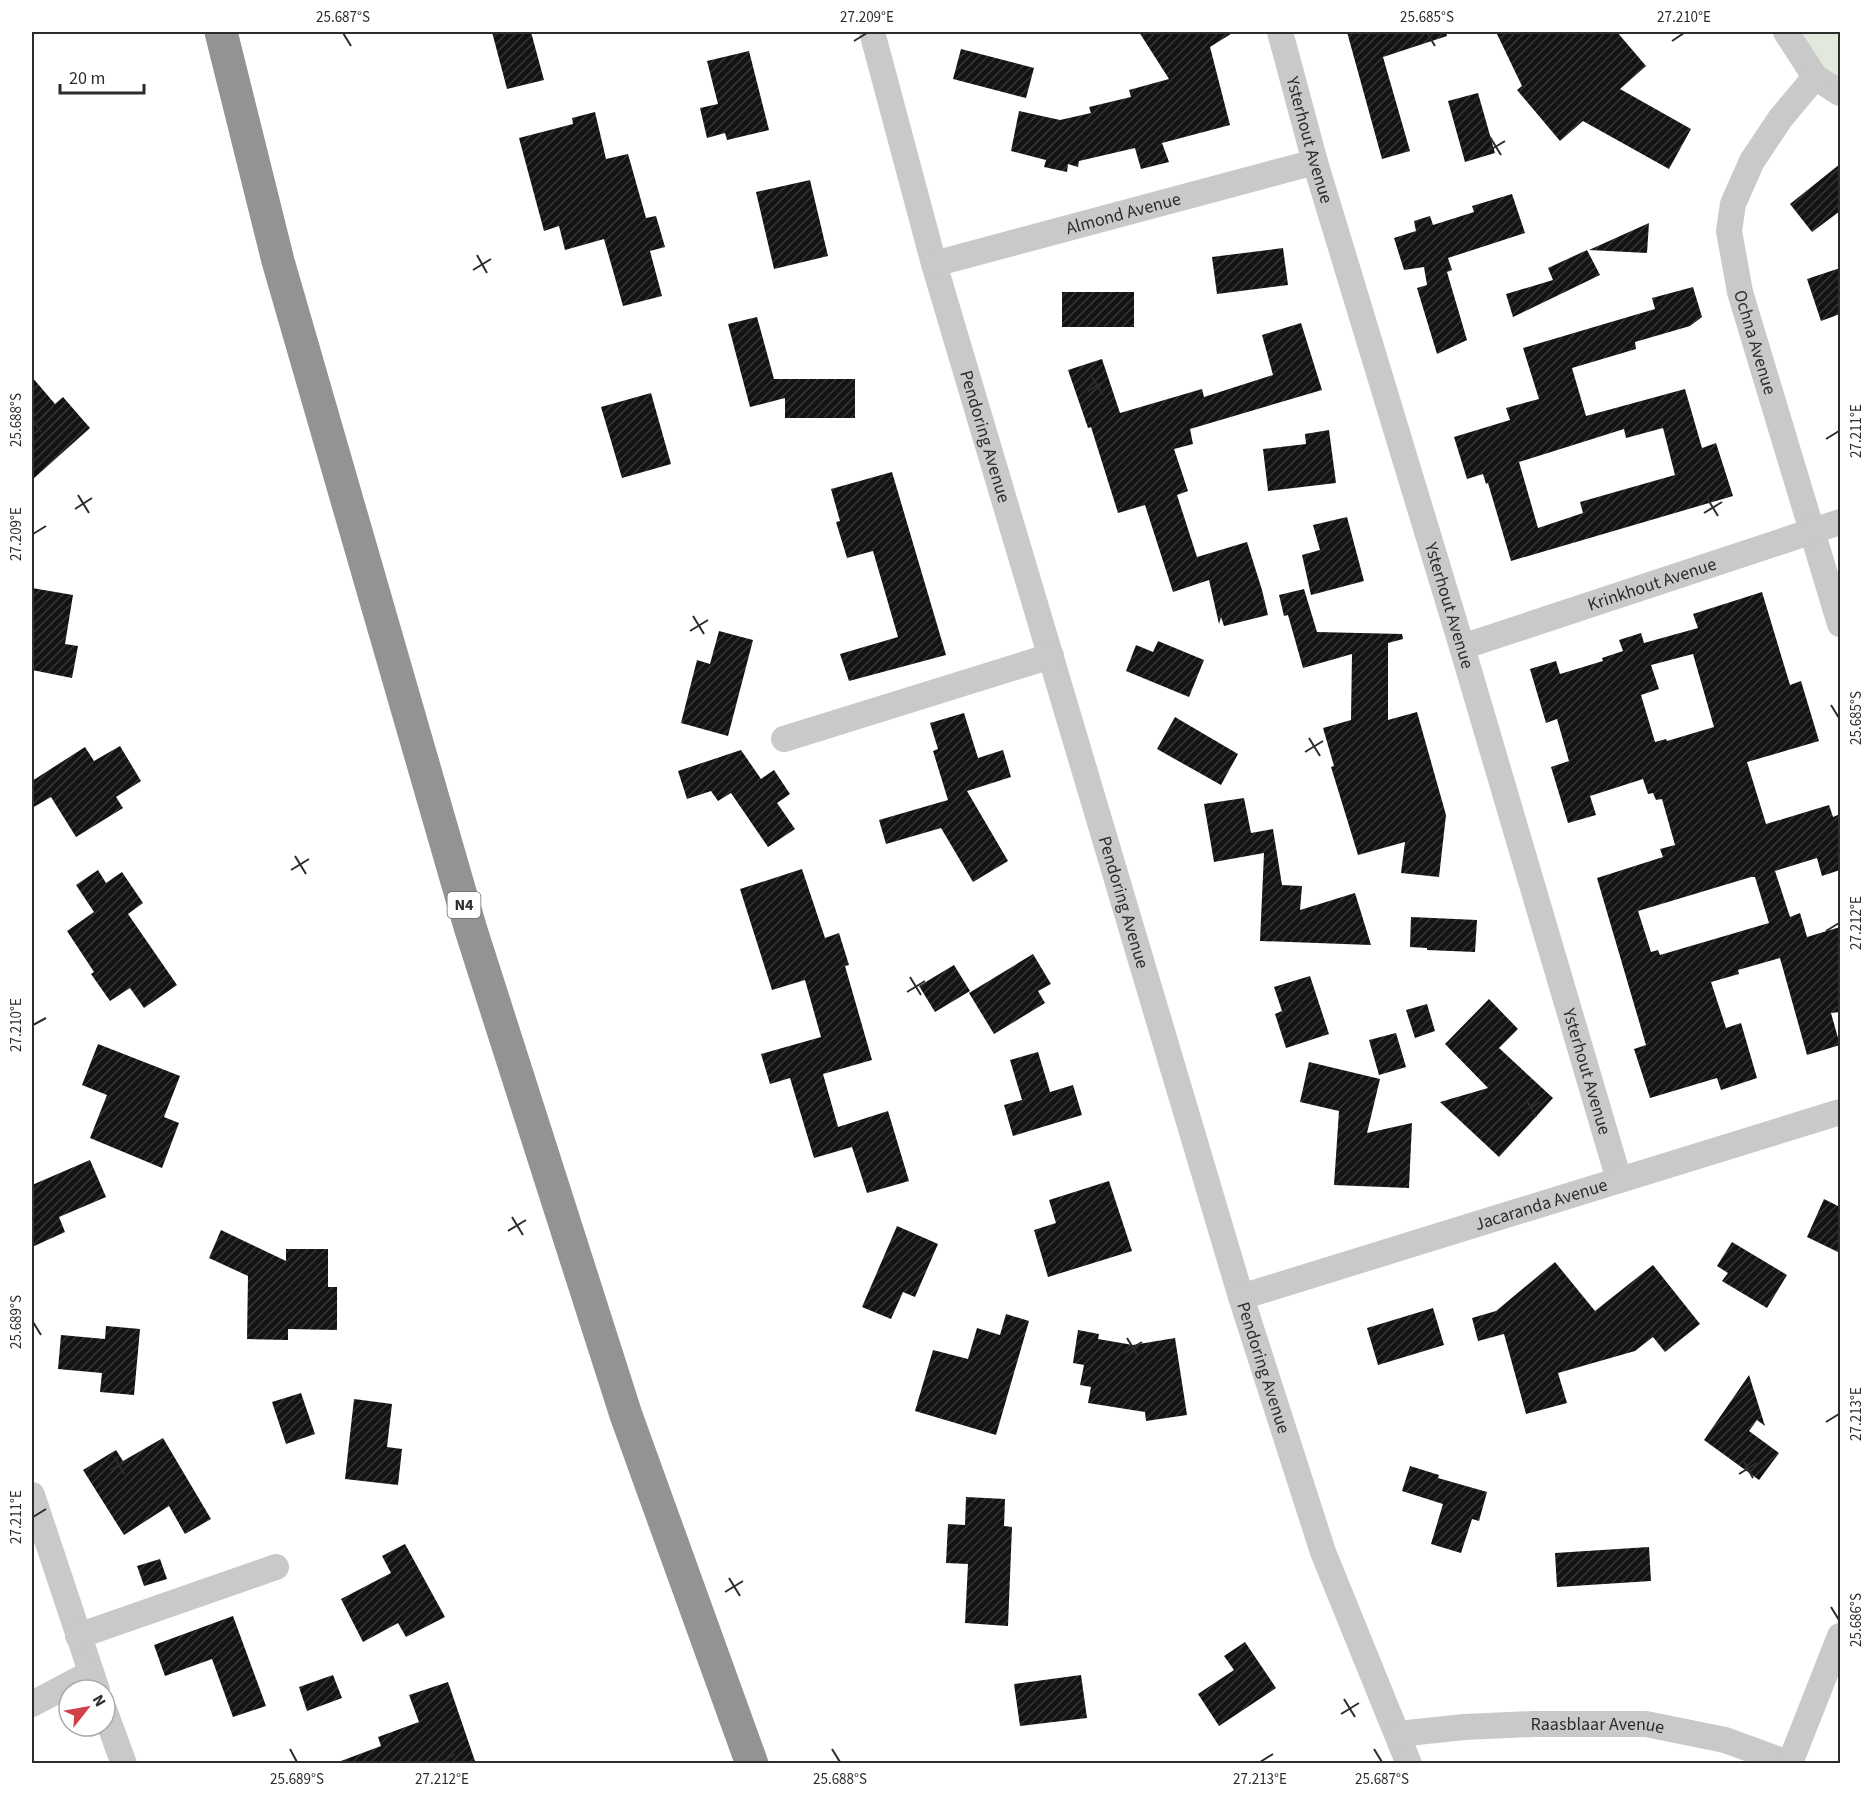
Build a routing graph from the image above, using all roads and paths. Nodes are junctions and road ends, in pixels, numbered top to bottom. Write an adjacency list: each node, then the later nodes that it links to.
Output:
1 (221, 32): 29 (highway, N4)
2 (873, 32): 8 (street, Pendoring Avenue)
3 (1280, 32): 7 (street, Ysterhout Avenue)
4 (1786, 32): 5 (street)
5 (1815, 77): 6 (street); 10 (street, Ochna Avenue)
6 (1840, 93)
7 (1315, 162): 8 (street, Almond Avenue); 12 (street, Ysterhout Avenue)
8 (934, 264): 13 (street, Pendoring Avenue)
9 (1840, 522): 10 (street, Krinkhout Avenue)
10 (1813, 531): 11 (street, Ochna Avenue); 12 (street, Krinkhout Avenue)
11 (1840, 624)
12 (1462, 647): 16 (street, Ysterhout Avenue)
13 (1051, 656): 14 (street); 17 (street, Pendoring Avenue)
14 (784, 739)
15 (1840, 1112): 16 (street, Jacaranda Avenue)
16 (1619, 1179): 17 (street, Jacaranda Avenue)
17 (1240, 1297): 25 (street, Pendoring Avenue)
18 (32, 1495): 20 (street)
19 (276, 1567): 20 (street)
20 (78, 1636): 22 (street)
21 (1840, 1636): 27 (street)
22 (93, 1678)
23 (57, 1695): 24 (street)
24 (32, 1704)
25 (1398, 1734): 27 (street, Raasblaar Avenue); 30 (street, Pendoring Avenue)
26 (114, 1738): 28 (street)
27 (1790, 1763)
28 (124, 1764)
29 (752, 1764)
30 (1409, 1764)

